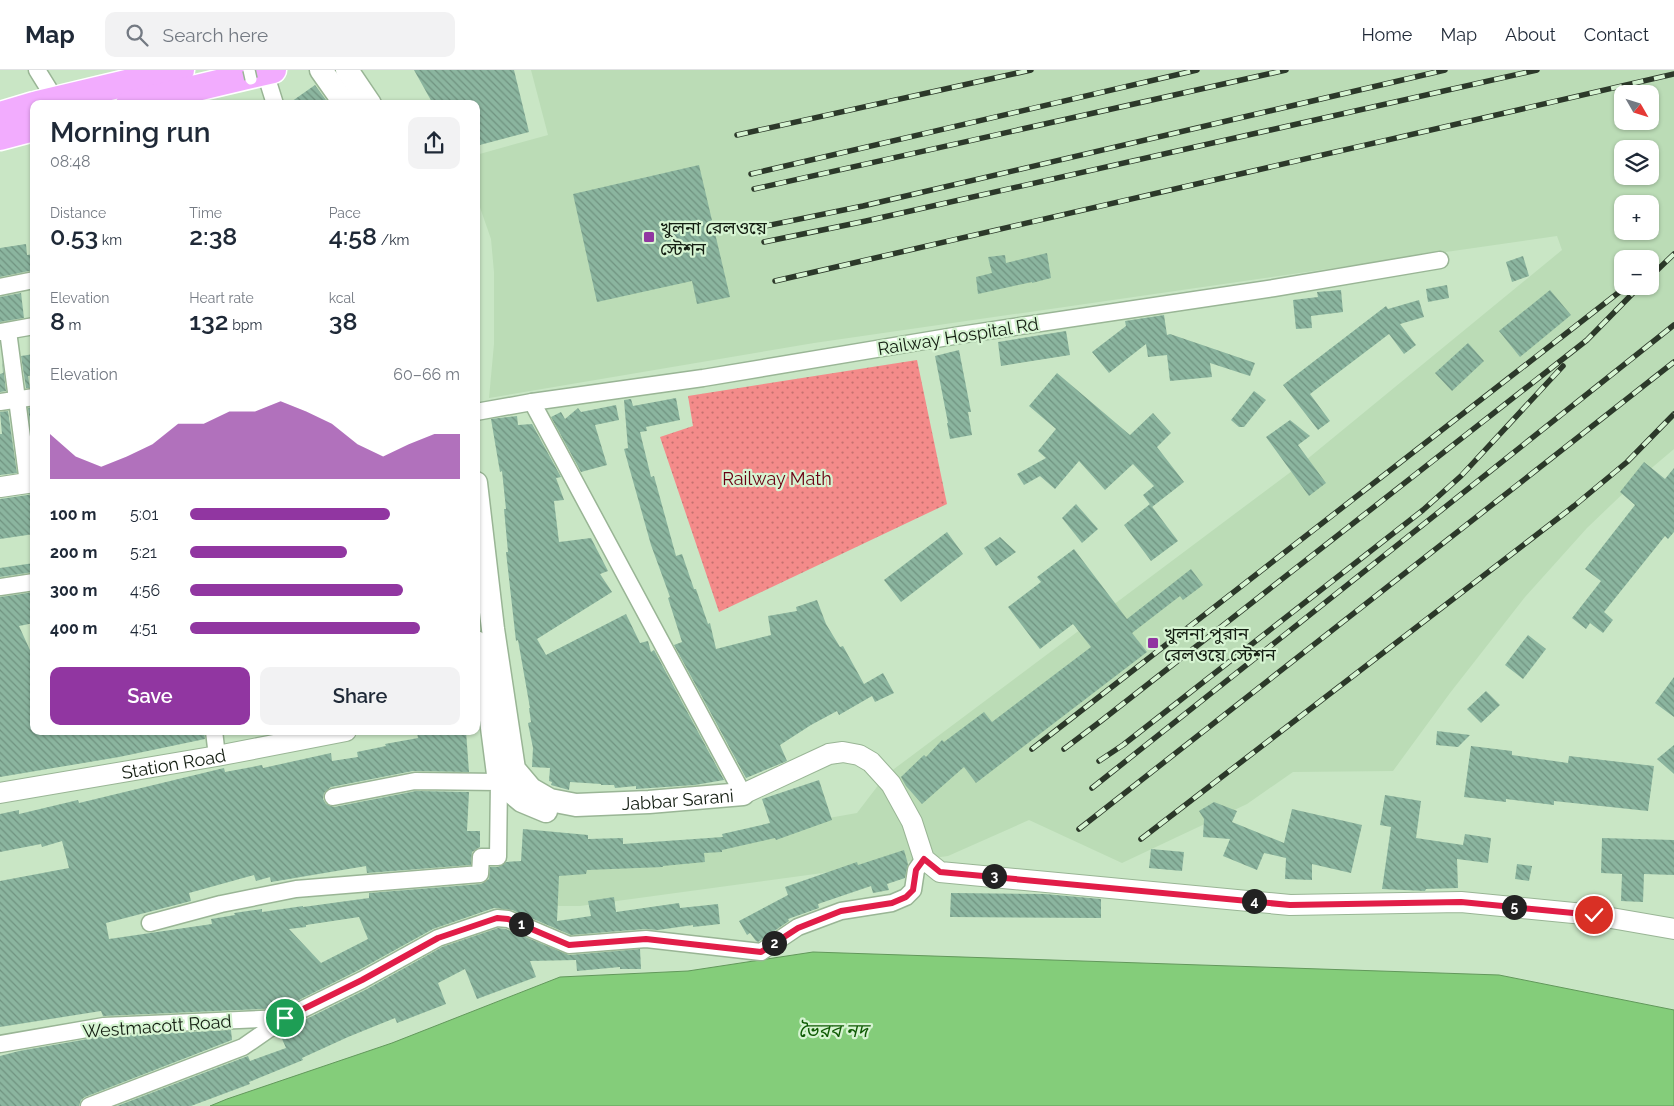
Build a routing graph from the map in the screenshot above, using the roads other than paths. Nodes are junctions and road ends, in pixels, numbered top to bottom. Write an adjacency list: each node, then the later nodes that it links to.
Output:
1 (36, 70): 6 (street)
2 (181, 70): 7 (highway)
3 (321, 70): 10 (main road)
4 (347, 70): 11 (main road)
5 (259, 73): 8 (highway); 9 (street)
6 (42, 100)
7 (51, 100)
8 (146, 100)
9 (273, 100)
10 (342, 100)
11 (367, 100)
12 (30, 106): 13 (highway)
13 (0, 115)
14 (30, 129): 15 (highway)
15 (0, 137)
16 (1440, 260): 24 (street, Railway Hospital Rd)
17 (30, 281): 18 (street)
18 (0, 287)
19 (30, 327): 20 (street)
20 (4, 332): 22 (street)
21 (30, 397): 22 (street)
22 (16, 399): 23 (street); 26 (street)
23 (0, 402)
24 (532, 402): 25 (street, Railway Hospital Rd); 39 (street)
25 (480, 411)
26 (30, 476)
27 (30, 482): 28 (street)
28 (0, 486)
29 (480, 520): 39 (main road, Jabbar Sarani)
30 (30, 583): 31 (street)
31 (0, 587)
32 (480, 684): 33 (main road)
33 (482, 705): 37 (main road)
34 (214, 735): 36 (street)
35 (325, 735): 36 (street, Station Road)
36 (217, 756): 38 (street, Station Road)
37 (499, 782): 39 (main road, Jabbar Sarani); 40 (street); 42 (street)
38 (0, 793)
39 (743, 794): 41 (street)
40 (333, 797)
41 (924, 859): 43 (street); 44 (street)
42 (150, 923)
43 (1674, 929)
44 (285, 1018): 45 (street, Westmacott Road); 46 (street)
45 (0, 1044)
46 (89, 1106)

